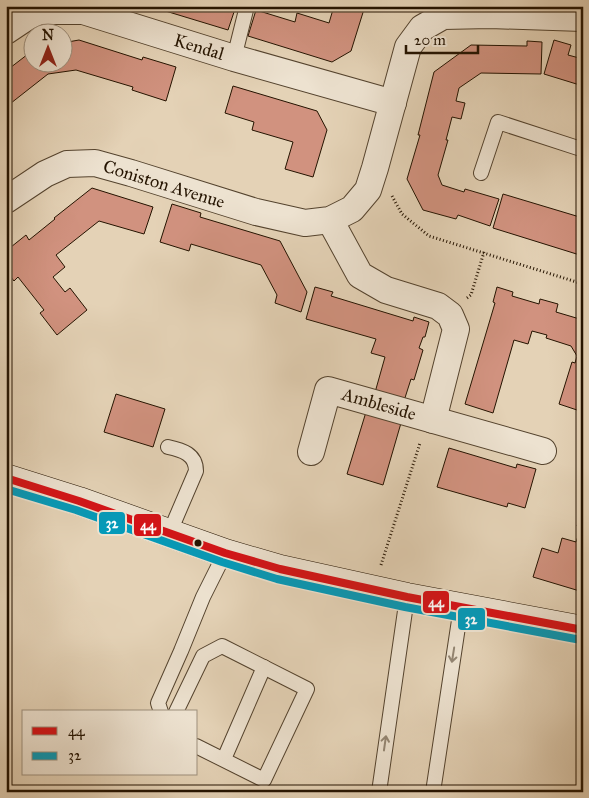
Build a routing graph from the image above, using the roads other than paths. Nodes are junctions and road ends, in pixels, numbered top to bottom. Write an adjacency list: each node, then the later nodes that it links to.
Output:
1 (247, 6): 4 (lane)
2 (583, 18): 5 (street)
3 (7, 29): 4 (street, Kendal)
4 (234, 58): 5 (street, Kendal)
5 (393, 103): 9 (street)
6 (582, 147): 7 (lane)
7 (481, 173)
8 (6, 200): 9 (street, Coniston Avenue)
9 (330, 220): 10 (street, Ambleside)
10 (430, 419): 12 (street, Ambleside); 13 (street, Ambleside)
11 (168, 447): 15 (lane)
12 (543, 451)
13 (311, 452)
14 (6, 478): 15 (street)
15 (169, 534): 16 (street)
16 (225, 554): 17 (street); 21 (lane)
17 (406, 597): 18 (street); 25 (lane, one-way to 17)
18 (461, 607): 19 (street); 26 (lane, one-way to 26)
19 (583, 630)
20 (264, 667): 22 (lane); 24 (lane); 24 (lane)
21 (160, 710)
22 (177, 710)
23 (198, 747): 24 (lane)
24 (224, 759)
25 (378, 792)
26 (433, 792)

